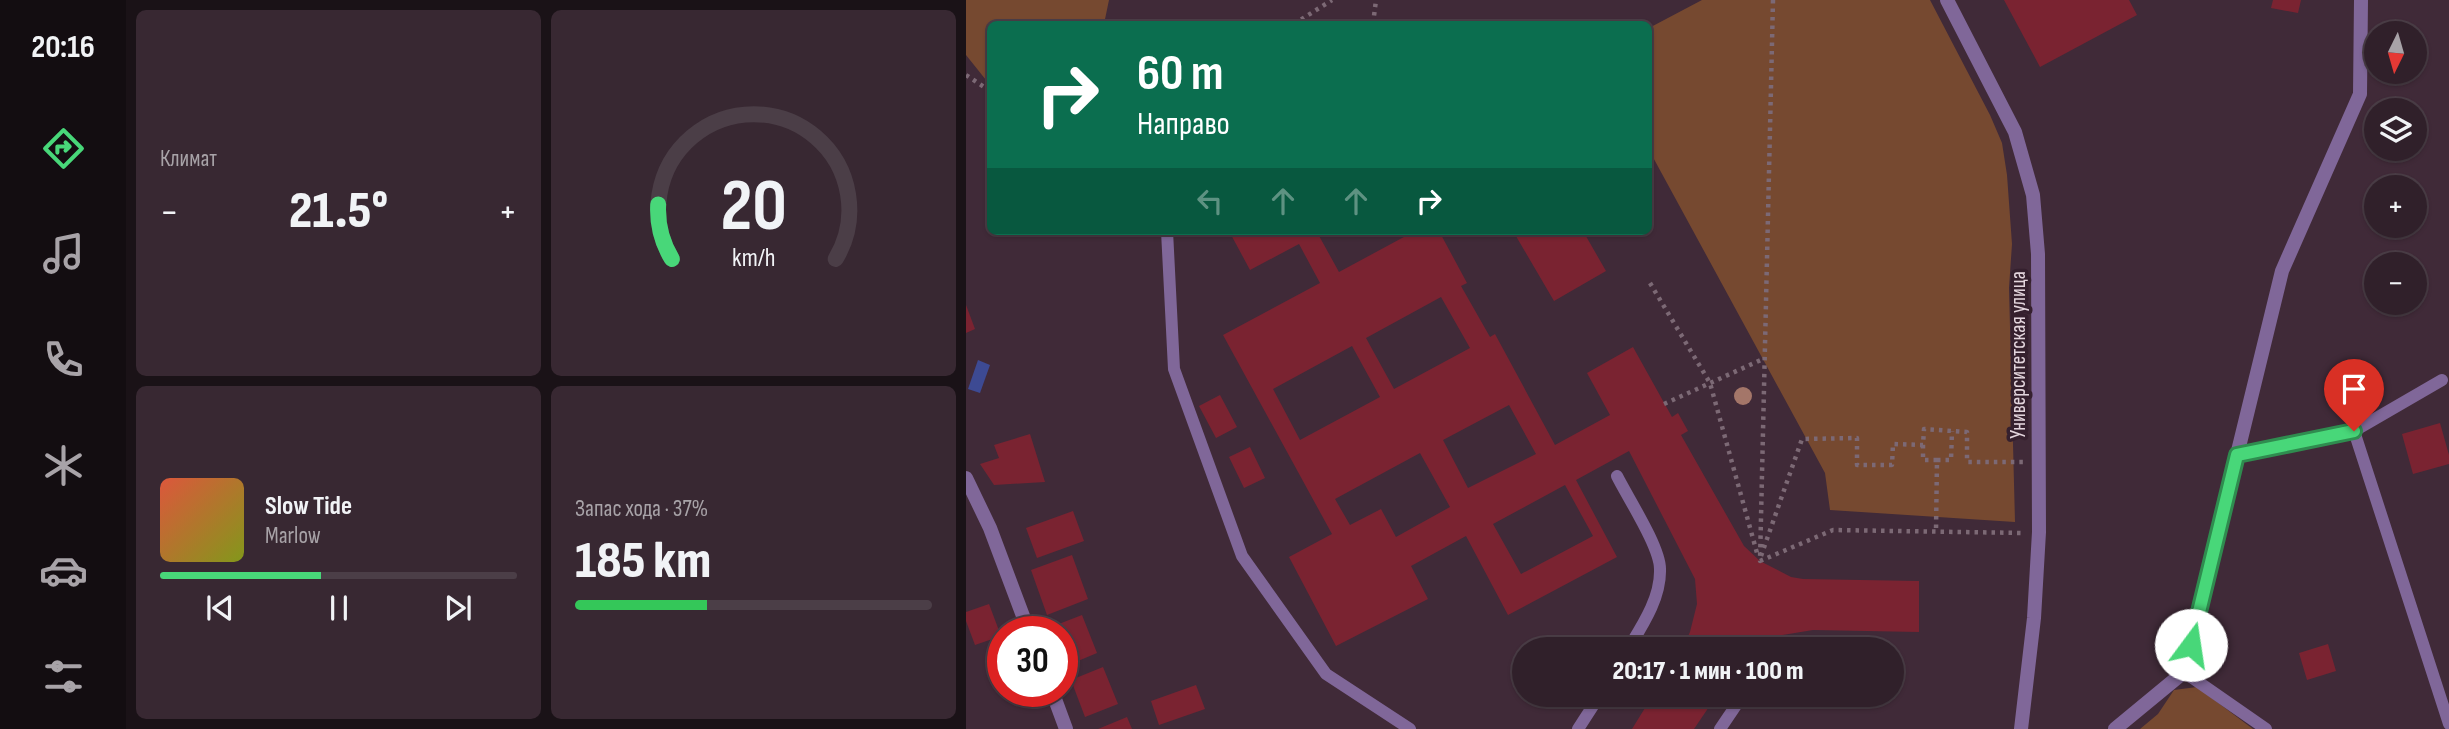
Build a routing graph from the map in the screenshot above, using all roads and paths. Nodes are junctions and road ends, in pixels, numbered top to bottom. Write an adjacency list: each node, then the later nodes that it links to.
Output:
1 (1332, 0): 6 (path)
2 (1376, 0): 7 (path)
3 (1773, 0): 12 (path)
4 (1947, 0): 21 (street, Университетская улица)
5 (2361, 0): 19 (street)
6 (1299, 21)
7 (1373, 21)
8 (966, 75): 9 (path)
9 (987, 89)
10 (1167, 235): 35 (lane)
11 (1650, 283): 14 (path)
12 (1763, 359): 14 (path); 26 (path)
13 (2442, 380): 17 (lane)
14 (1710, 383): 15 (path); 26 (path)
15 (1664, 404)
16 (1952, 431): 18 (path); 20 (path); 21 (path)
17 (2354, 431): 19 (lane); 33 (lane)
18 (1923, 445): 20 (path); 26 (path)
19 (2237, 455): 29 (street)
20 (1937, 460): 24 (path)
21 (2039, 463): 38 (street, Университетская улица)
22 (1617, 476): 28 (lane)
23 (966, 478): 27 (street)
24 (1936, 531): 25 (path); 26 (path)
25 (2017, 533)
26 (1760, 561)
27 (1023, 616)
28 (1635, 637)
29 (2184, 672): 39 (street); 40 (lane)
30 (1058, 707): 34 (street)
31 (1592, 707): 36 (lane)
32 (1735, 707): 37 (lane)
33 (2449, 724)
34 (1066, 729)
35 (1410, 729)
36 (1578, 729)
37 (1720, 729)
38 (2021, 729)
39 (2115, 729)
40 (2266, 729)

